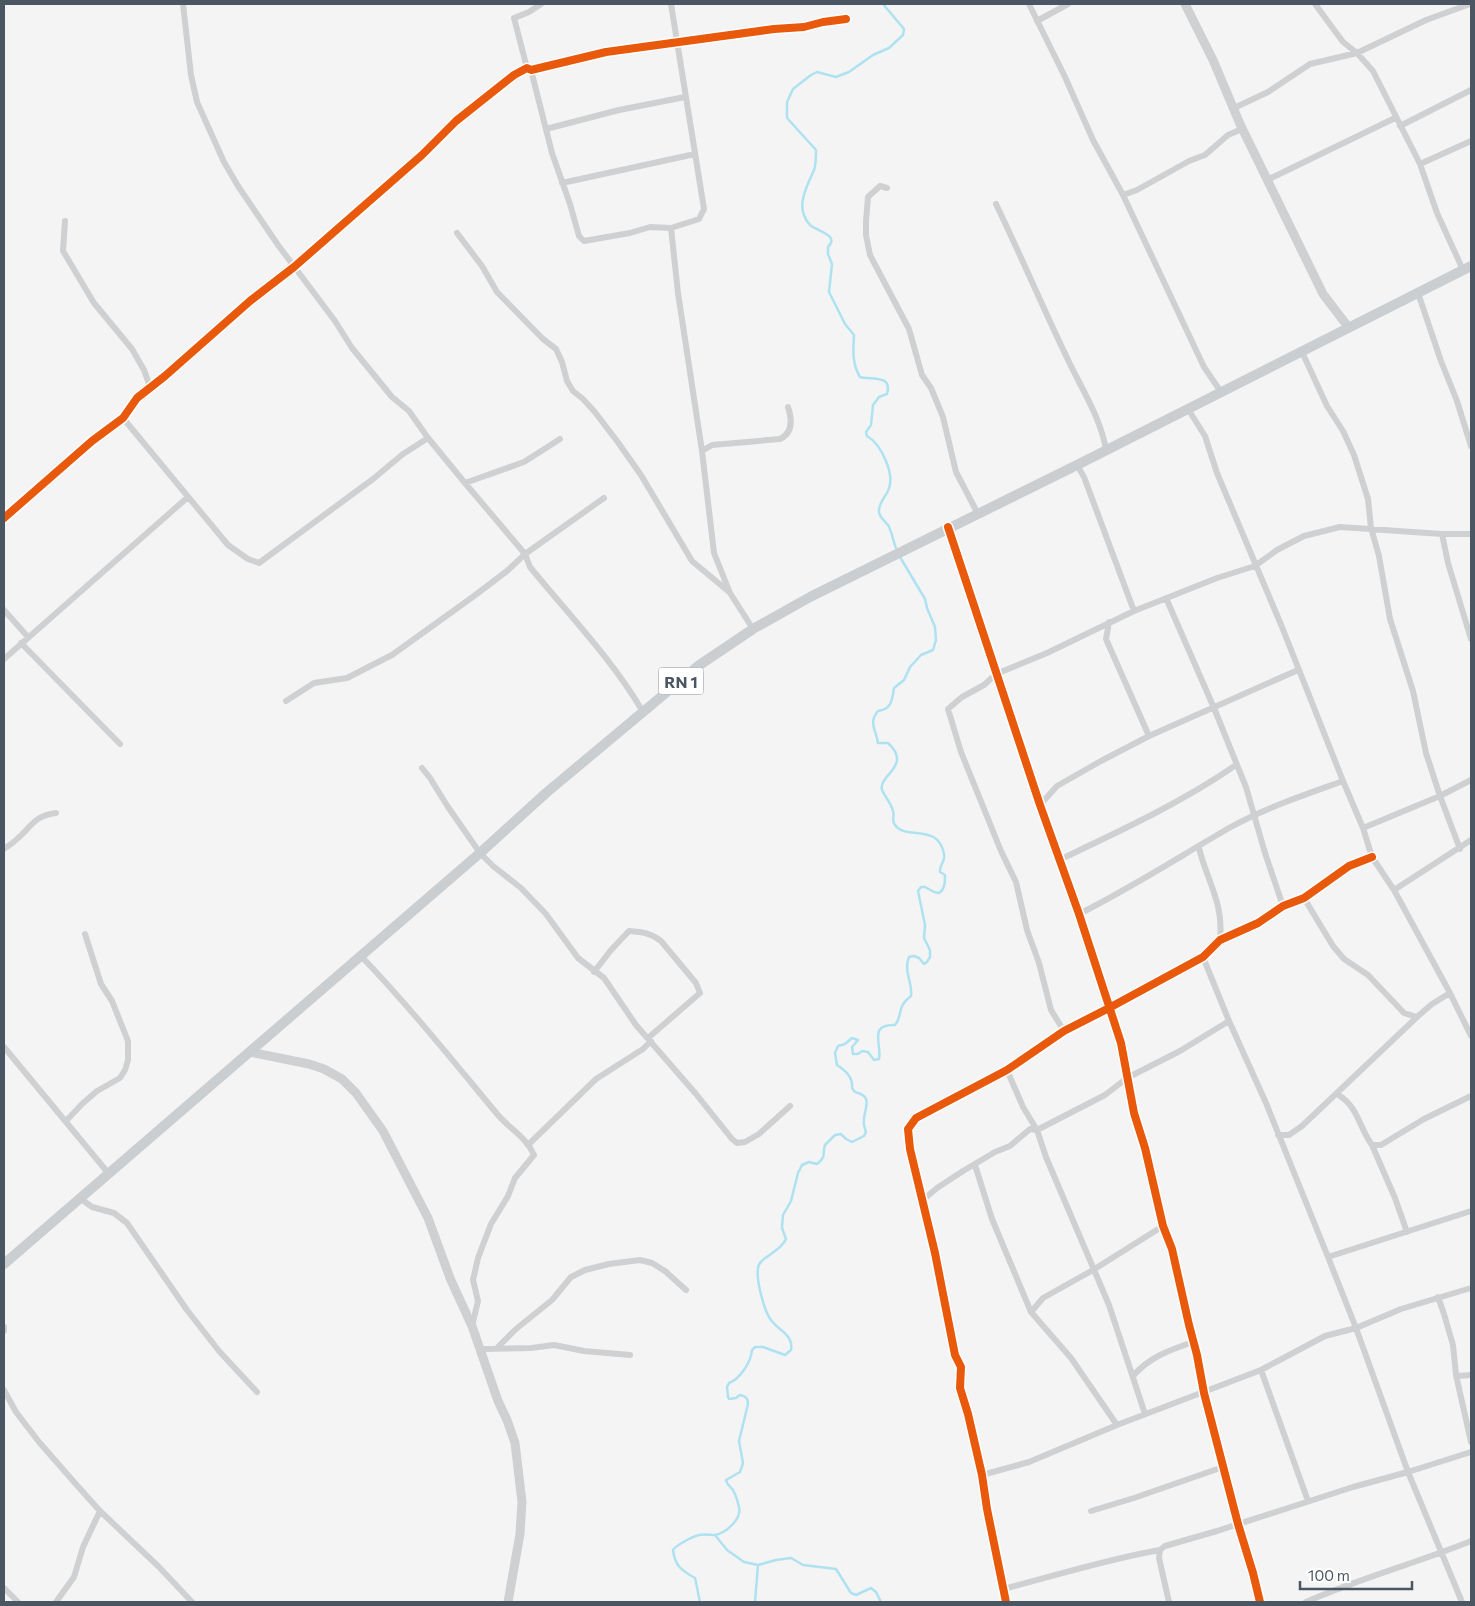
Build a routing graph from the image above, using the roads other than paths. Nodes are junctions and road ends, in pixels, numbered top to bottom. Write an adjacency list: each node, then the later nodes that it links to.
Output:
1 (184, 4): 32 (street)
2 (541, 4): 13 (street)
3 (671, 4): 11 (street)
4 (1029, 4): 10 (street)
5 (1068, 4): 10 (street)
6 (1185, 4): 16 (street)
7 (1315, 4): 12 (street)
8 (1470, 4): 12 (street)
9 (846, 19): 11 (street)
10 (1037, 21): 27 (street)
11 (677, 42): 13 (street); 15 (street)
12 (1357, 53): 16 (street); 17 (street)
13 (529, 69): 19 (street); 32 (street)
14 (1471, 90): 18 (street)
15 (685, 97): 19 (street); 22 (street)
16 (1234, 108): 20 (street)
17 (1396, 118): 18 (street); 24 (street)
18 (1400, 126): 23 (street)
19 (546, 129): 25 (street)
20 (1242, 129): 24 (street); 27 (street)
21 (1471, 141): 23 (street)
22 (695, 154): 25 (street); 30 (street)
23 (1420, 164): 33 (street)
24 (1267, 180): 35 (street)
25 (562, 182): 30 (street)
26 (886, 188): 51 (street)
27 (1123, 196): 38 (street)
28 (996, 204): 45 (street)
29 (65, 221): 37 (street)
30 (671, 228): 46 (street)
31 (457, 233): 59 (street)
32 (294, 268): 37 (street); 42 (street)
33 (1467, 268): 34 (main road, RN 1)
34 (1418, 293): 35 (main road, RN 1); 44 (street)
35 (1349, 328): 36 (main road, RN 1)
36 (1302, 352): 38 (main road, RN 1); 54 (street)
37 (150, 387): 41 (street)
38 (1221, 392): 40 (main road, RN 1)
39 (788, 407): 46 (street)
40 (1188, 409): 45 (main road, RN 1); 58 (street)
41 (123, 418): 49 (street); 52 (street)
42 (428, 438): 48 (street); 49 (street)
43 (560, 439): 48 (street)
44 (1471, 446)
45 (1106, 450): 47 (main road, RN 1)
46 (702, 451): 59 (street)
47 (1077, 465): 51 (main road, RN 1); 62 (street)
48 (465, 484): 57 (street)
49 (188, 497): 65 (street)
50 (604, 498): 57 (street)
51 (978, 514): 53 (main road, RN 1)
52 (4, 518)
53 (948, 527): 64 (main road, RN 1); 70 (street)
54 (1371, 528): 55 (street); 58 (street); 80 (street)
55 (1442, 534): 56 (street); 66 (street)
56 (1471, 534)
57 (525, 554): 71 (street); 73 (street)
58 (1255, 566): 60 (street); 69 (street)
59 (730, 593): 64 (street)
60 (1166, 598): 62 (street); 72 (street)
61 (4, 610): 65 (street)
62 (1134, 611): 63 (street)
63 (1109, 622): 70 (street); 74 (street)
64 (753, 628): 73 (main road, RN 1)
65 (28, 637): 67 (street)
66 (1471, 639)
67 (21, 643): 68 (street); 75 (street)
68 (4, 658)
69 (1298, 670): 72 (street); 79 (street)
70 (996, 674): 81 (street); 105 (street)
71 (286, 700)
72 (1214, 708): 74 (street); 76 (street)
73 (643, 712): 89 (main road, RN 1)
74 (1149, 736): 81 (street)
75 (120, 744)
76 (1236, 765): 83 (street); 91 (street)
77 (422, 768): 89 (street)
78 (1471, 780): 80 (street)
79 (1342, 781): 83 (street); 84 (street)
80 (1440, 796): 84 (street); 88 (street)
81 (1040, 805): 91 (street)
82 (56, 813): 87 (street)
83 (1255, 816): 86 (street); 94 (street)
84 (1363, 828): 90 (street)
85 (1471, 840): 88 (street)
86 (1199, 848): 95 (street); 97 (street)
87 (4, 849)
88 (1460, 849): 92 (street)
89 (480, 853): 98 (main road, RN 1); 100 (street)
90 (1372, 857): 92 (street); 93 (street)
91 (1059, 860): 95 (street)
92 (1394, 890): 101 (street)
93 (1304, 898): 94 (street); 103 (street)
94 (1283, 906): 97 (street)
95 (1079, 914): 102 (street)
96 (85, 934): 115 (street)
97 (1220, 940): 99 (street)
98 (360, 955): 109 (main road, RN 1); 118 (street)
99 (1203, 957): 102 (street); 104 (street)
100 (594, 972): 107 (street); 107 (street)
101 (1450, 993): 103 (street); 106 (street)
102 (1109, 1008): 105 (street); 111 (street)
103 (1417, 1017): 112 (street)
104 (1229, 1021): 111 (street); 117 (street)
105 (1064, 1031): 110 (street)
106 (1471, 1036)
107 (649, 1040): 114 (street); 118 (street)
108 (4, 1048): 115 (street)
109 (250, 1052): 121 (main road, RN 1); 134 (street)
110 (1007, 1070): 116 (street); 123 (street)
111 (1127, 1078): 116 (street); 125 (street)
112 (1337, 1094): 117 (street); 119 (street)
113 (1471, 1096): 119 (street)
114 (790, 1106)
115 (66, 1121): 121 (street)
116 (1037, 1130): 120 (street); 129 (street)
117 (1278, 1135): 127 (street)
118 (529, 1144): 134 (street)
119 (1372, 1145): 126 (street)
120 (975, 1165): 123 (street); 133 (street)
121 (109, 1174): 122 (main road, RN 1)
122 (81, 1199): 128 (main road, RN 1); 145 (street)
123 (923, 1200): 153 (street)
124 (1471, 1211): 126 (street)
125 (1163, 1226): 129 (street); 136 (street)
126 (1407, 1232): 127 (street)
127 (1328, 1258): 135 (street)
128 (4, 1264)
129 (1093, 1270): 133 (street); 143 (street)
130 (1471, 1288): 132 (street)
131 (686, 1290): 137 (street)
132 (1438, 1297): 135 (street); 142 (street)
133 (1031, 1312): 148 (street)
134 (472, 1326): 138 (street)
135 (1356, 1328): 140 (street); 152 (street)
136 (1193, 1342): 143 (street); 146 (street)
137 (498, 1347): 138 (street); 139 (street)
138 (481, 1349): 166 (street)
139 (630, 1355)
140 (1261, 1370): 146 (street); 154 (street)
141 (1471, 1374): 142 (street)
142 (1456, 1375): 149 (street)
143 (1133, 1376): 147 (street)
144 (4, 1390): 155 (street)
145 (257, 1392)
146 (1204, 1393): 147 (street); 151 (street)
147 (1145, 1414): 148 (street)
148 (1117, 1425): 153 (street)
149 (1471, 1442)
150 (1471, 1452): 152 (street)
151 (1223, 1467): 156 (street); 157 (street)
152 (1408, 1472): 154 (street); 160 (street)
153 (982, 1475): 162 (street)
154 (1308, 1501): 157 (street)
155 (100, 1511): 164 (street); 165 (street)
156 (1091, 1511)
157 (1238, 1524): 159 (street); 169 (street)
158 (1471, 1541): 160 (street)
159 (1160, 1550): 162 (street); 168 (street)
160 (1440, 1553): 170 (street); 171 (street)
161 (4, 1588): 163 (street)
162 (1003, 1589): 167 (street)
163 (18, 1602)
164 (56, 1602)
165 (192, 1602)
166 (508, 1602)
167 (1006, 1602)
168 (1169, 1602)
169 (1260, 1602)
170 (1306, 1602)
171 (1462, 1602)

